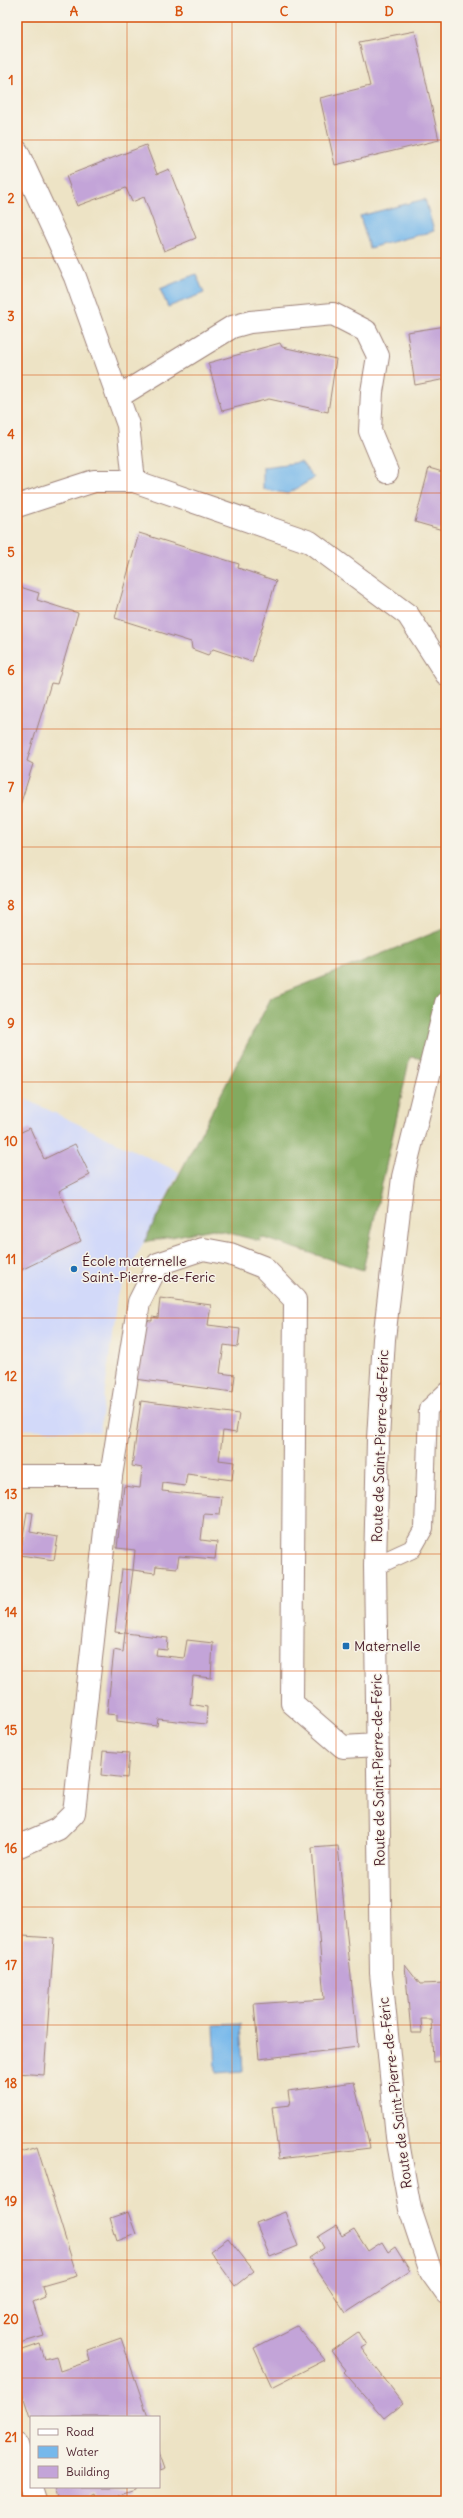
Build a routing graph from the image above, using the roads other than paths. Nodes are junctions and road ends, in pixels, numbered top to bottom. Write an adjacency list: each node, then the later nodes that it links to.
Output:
1 (17, 151): 2 (street)
2 (118, 397): 3 (street); 4 (street)
3 (387, 472)
4 (134, 481): 5 (street); 6 (street)
5 (17, 506)
6 (446, 674)
7 (446, 1003): 11 (street, Route de Saint-Pierre-de-Féric)
8 (446, 1392): 11 (lane)
9 (17, 1476): 10 (street)
10 (111, 1476): 12 (street); 13 (street)
11 (375, 1566): 12 (street, Route de Saint-Pierre-de-Féric)
12 (377, 1745): 14 (street, Route de Saint-Pierre-de-Féric)
13 (17, 1846)
14 (446, 2293)
15 (17, 2444): 16 (street)
16 (30, 2485)
17 (31, 2488): 18 (street)
18 (35, 2501)

